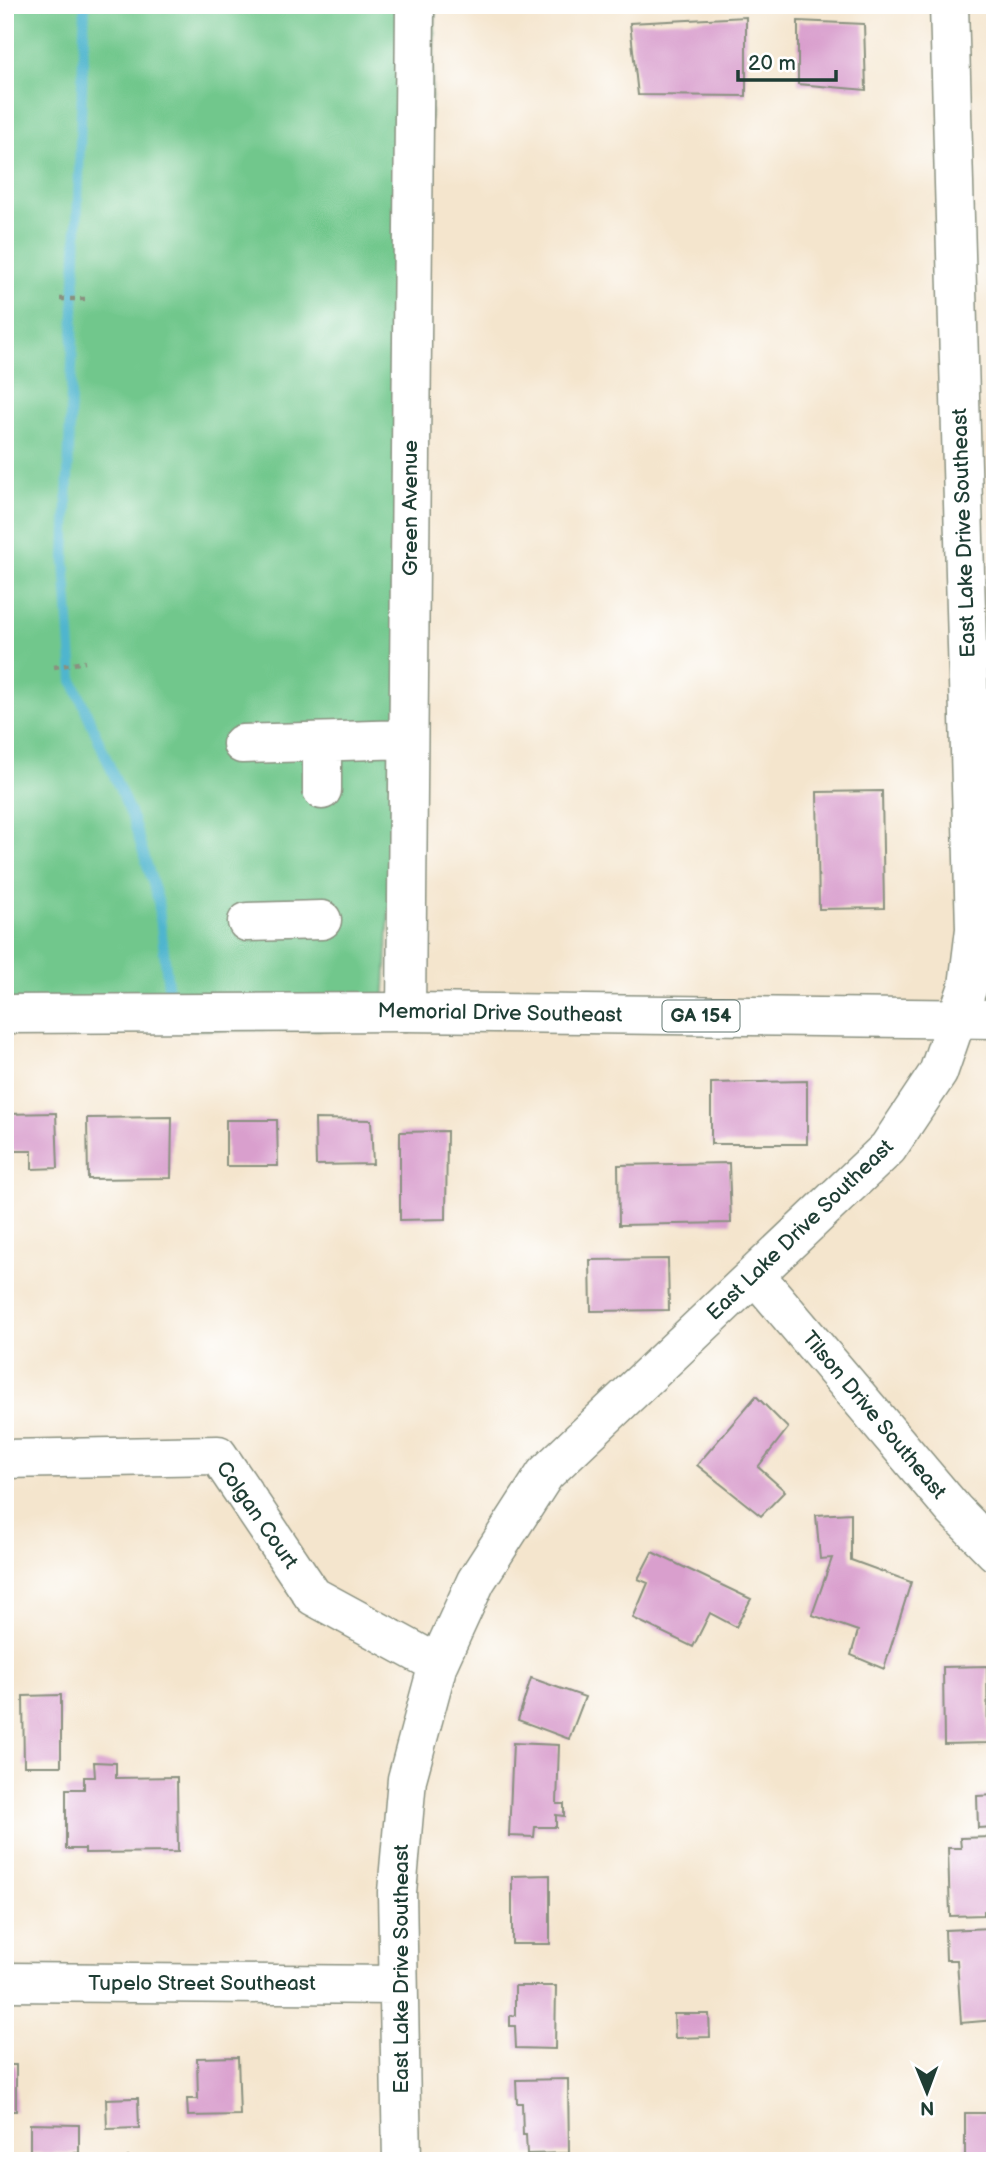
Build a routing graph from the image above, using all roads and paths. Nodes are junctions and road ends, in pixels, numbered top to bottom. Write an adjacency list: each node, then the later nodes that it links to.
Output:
1 (415, 5): 8 (street, Green Avenue)
2 (949, 5): 5 (street, East Lake Drive Southeast)
3 (60, 299): 4 (path)
4 (90, 299)
5 (981, 654): 16 (street, East Lake Drive Southeast)
6 (85, 662): 7 (path)
7 (54, 667)
8 (408, 739): 9 (street); 14 (street, Green Avenue)
9 (322, 743): 10 (street); 11 (street)
10 (242, 744)
11 (322, 790)
12 (322, 920): 13 (street)
13 (247, 922)
14 (407, 1012): 15 (street, Memorial Drive Southeast / GA 154); 16 (street, Memorial Drive Southeast / GA 154)
15 (5, 1014)
16 (977, 1019): 17 (street, East Lake Drive Southeast)
17 (756, 1276): 19 (street, Tilson Drive Southeast); 20 (street, East Lake Drive Southeast)
18 (5, 1459): 20 (street, Colgan Court)
19 (995, 1552)
20 (438, 1664): 22 (street, East Lake Drive Southeast)
21 (5, 1982): 22 (street, Tupelo Street Southeast)
22 (398, 1984): 23 (street, East Lake Drive Southeast)
23 (402, 2161)

